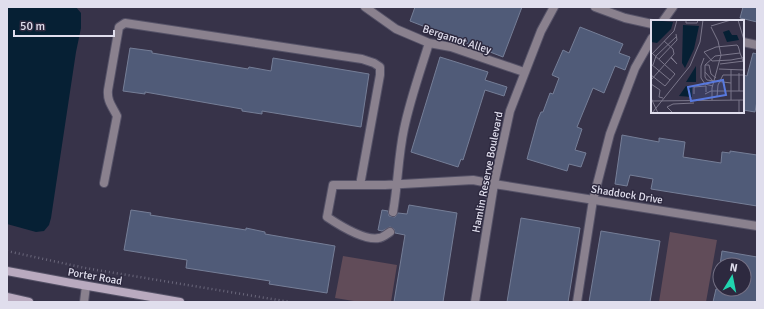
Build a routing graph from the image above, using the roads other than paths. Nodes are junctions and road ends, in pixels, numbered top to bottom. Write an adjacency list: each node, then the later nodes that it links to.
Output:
1 (365, 7): 9 (street, Bergamot Alley)
2 (554, 7): 11 (street, Hamlin Reserve Boulevard)
3 (595, 7): 6 (street)
4 (673, 7): 5 (street)
5 (663, 20)
6 (651, 24)
7 (651, 40): 16 (street)
8 (744, 42): 10 (street)
9 (429, 43): 11 (street, Bergamot Alley); 13 (street)
10 (757, 45)
11 (524, 72): 14 (street, Hamlin Reserve Boulevard)
12 (104, 183): 15 (street)
13 (398, 184): 14 (street, Shaddock Drive); 15 (street, Shaddock Drive); 17 (street)
14 (494, 184): 16 (street, Shaddock Drive); 26 (street, Hamlin Reserve Boulevard)
15 (360, 185): 19 (street, Shaddock Drive)
16 (593, 200): 18 (street, Shaddock Drive); 27 (street)
17 (393, 212)
18 (757, 226)
19 (390, 232)
20 (7, 271): 21 (street, Porter Road)
21 (86, 286): 24 (street); 25 (street, Porter Road)
22 (7, 297): 23 (street)
23 (29, 302)
24 (84, 302)
25 (180, 302)
26 (475, 302)
27 (577, 302)

